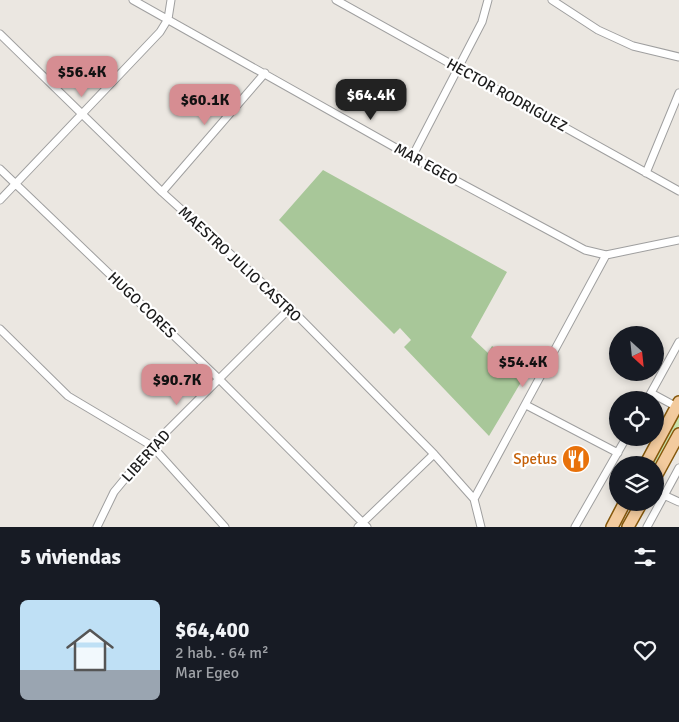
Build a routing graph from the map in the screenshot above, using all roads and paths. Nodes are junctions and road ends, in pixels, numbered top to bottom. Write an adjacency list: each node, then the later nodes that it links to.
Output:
1 (133, 0): 6 (street, MAR EGEO)
2 (171, 0): 6 (street)
3 (336, 0): 9 (street, HECTOR RODRIGUEZ)
4 (488, 0): 9 (street)
5 (552, 0): 8 (street)
6 (168, 19): 10 (street, MAR EGEO); 12 (street)
7 (0, 34): 12 (street, MAESTRO JULIO CASTRO)
8 (679, 57)
9 (459, 69): 13 (street); 15 (street, HECTOR RODRIGUEZ)
10 (265, 73): 13 (street, MAR EGEO); 18 (street)
11 (679, 93): 15 (street)
12 (83, 113): 16 (street); 18 (street, MAESTRO JULIO CASTRO)
13 (412, 157): 21 (street, MAR EGEO)
14 (0, 169): 16 (street, HUGO CORES)
15 (646, 172): 17 (street, HECTOR RODRIGUEZ)
16 (15, 184): 19 (street); 25 (street, HUGO CORES)
17 (679, 191)
18 (162, 192): 22 (street, MAESTRO JULIO CASTRO)
19 (0, 200)
20 (679, 240): 21 (street, MAR EGEO)
21 (606, 254): 29 (street)
22 (290, 308): 25 (street, LIBERTAD); 34 (street, MAESTRO JULIO CASTRO)
23 (0, 329): 31 (street)
24 (678, 347): 26 (street)
25 (219, 379): 31 (street, LIBERTAD); 46 (street, HUGO CORES)
26 (652, 391)
27 (664, 400): 28 (street)
28 (678, 404): 36 (main road)
29 (526, 405): 33 (street); 41 (street)
30 (679, 434): 37 (main road)
31 (152, 446): 47 (street, LIBERTAD); 48 (street)
32 (622, 446): 33 (street)
33 (618, 453): 35 (street)
34 (434, 454): 41 (street, MAESTRO JULIO CASTRO); 46 (street)
35 (616, 456)
36 (650, 456)
37 (664, 462)
38 (609, 468): 50 (street)
39 (679, 468): 40 (street)
40 (664, 495): 42 (street)
41 (474, 499): 49 (street)
42 (679, 502)
43 (620, 511): 51 (main road)
44 (637, 511): 52 (main road)
45 (656, 511): 53 (street)
46 (362, 526)
47 (98, 527)
48 (225, 527)
49 (481, 527)
50 (576, 527)
51 (612, 527)
52 (628, 527)
53 (647, 527)

